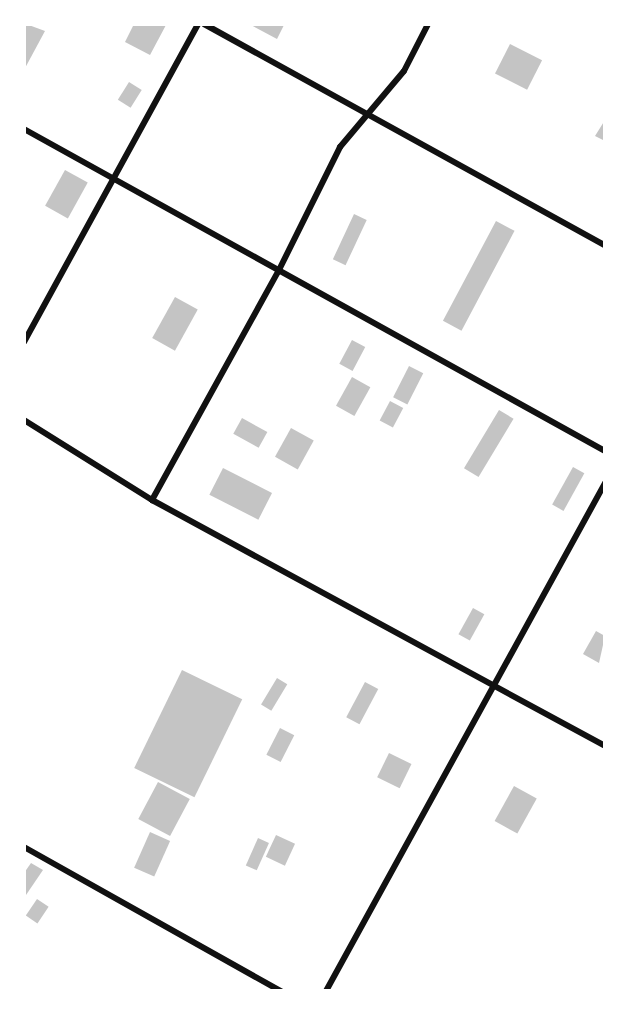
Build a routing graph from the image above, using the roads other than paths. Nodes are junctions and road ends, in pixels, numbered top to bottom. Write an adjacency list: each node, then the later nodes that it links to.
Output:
1 (198, 24): 6 (street)
2 (204, 24): 4 (street)
3 (428, 24): 4 (street)
4 (371, 112): 7 (street); 8 (street)
5 (24, 129): 6 (street)
6 (113, 179): 8 (street); 9 (street)
7 (605, 245)
8 (278, 272): 11 (street); 13 (street)
9 (24, 342)
10 (24, 420): 13 (street)
11 (605, 451)
12 (605, 483): 14 (street)
13 (152, 500): 14 (street)
14 (495, 684): 15 (street); 18 (street)
15 (605, 746)
16 (24, 847): 17 (street)
17 (281, 991)
18 (326, 991)

